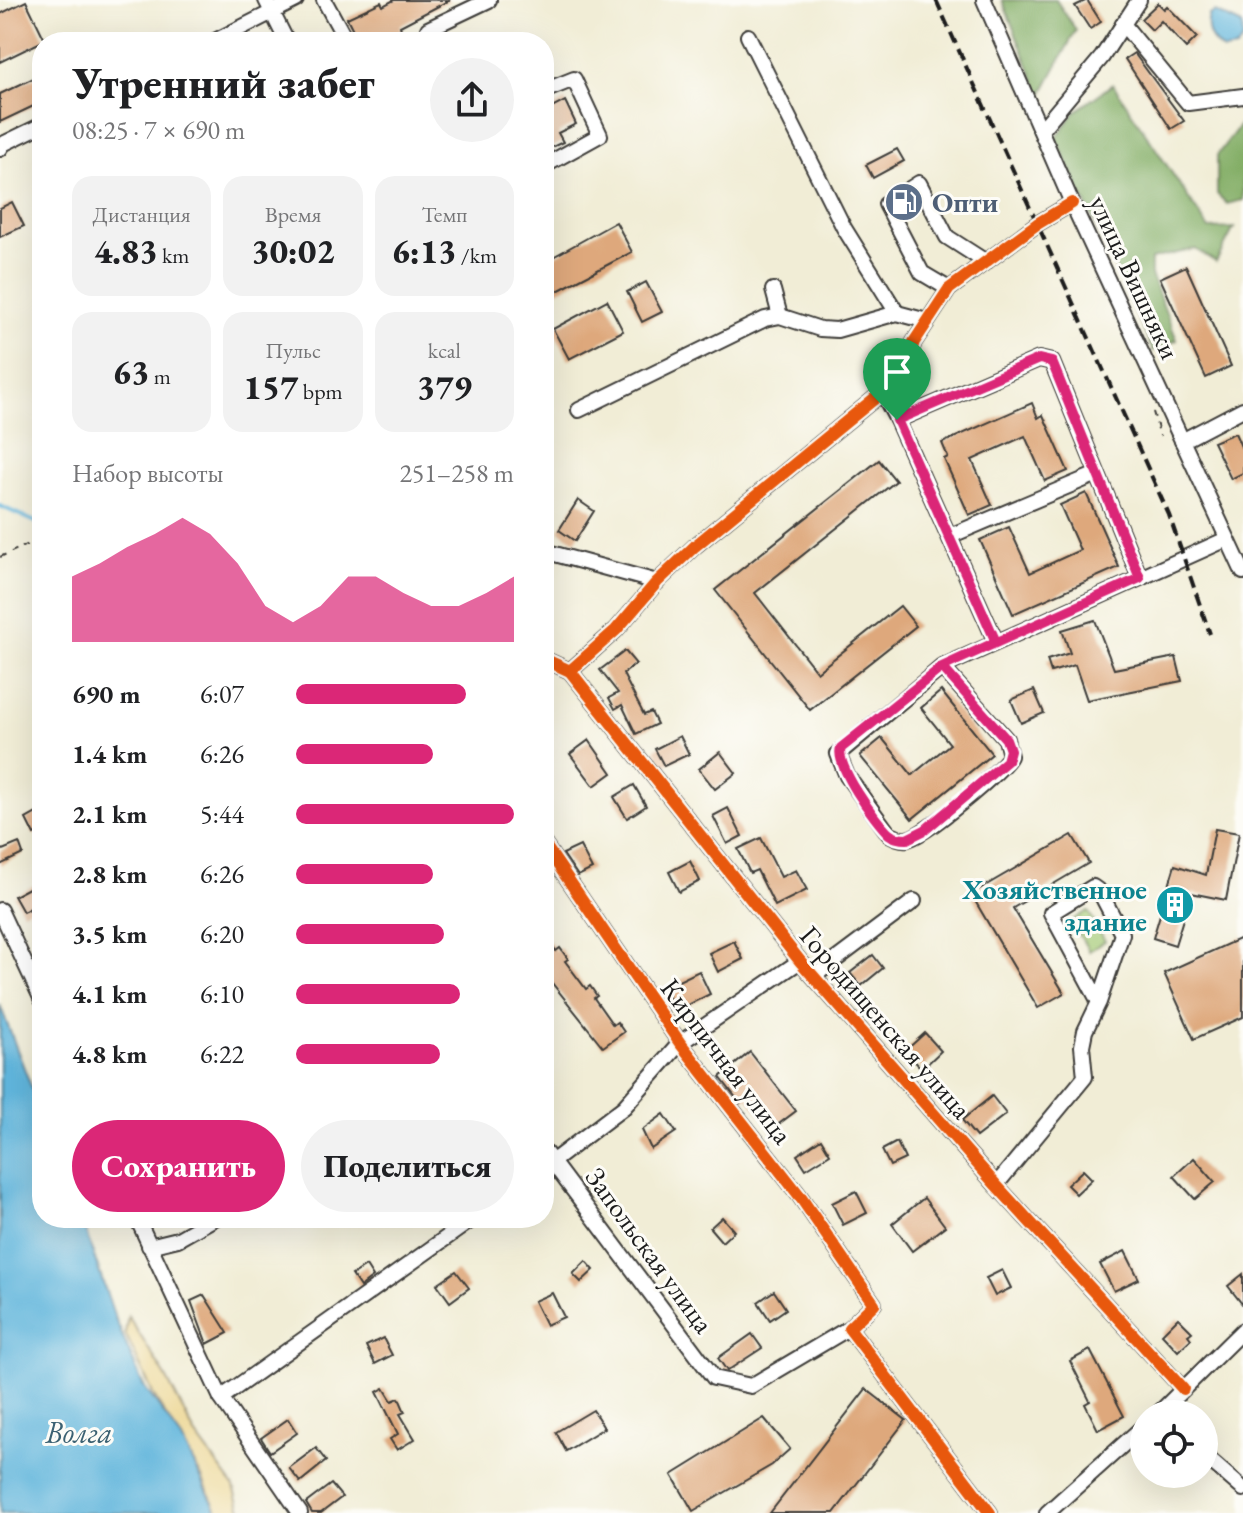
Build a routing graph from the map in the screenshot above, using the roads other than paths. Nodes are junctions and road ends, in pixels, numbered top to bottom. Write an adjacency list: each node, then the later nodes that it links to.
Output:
1 (296, 0): 6 (street)
2 (324, 0): 10 (street)
3 (489, 0): 11 (street)
4 (984, 0): 16 (street, улица Вишняки)
5 (1139, 0): 7 (street)
6 (269, 6): 8 (street); 9 (street)
7 (1123, 24): 14 (street); 16 (street)
8 (229, 32)
9 (282, 32)
10 (342, 32)
11 (430, 32)
12 (748, 36): 23 (street)
13 (554, 87): 18 (street)
14 (1243, 96)
15 (32, 130): 17 (street)
16 (1041, 130): 19 (street, улица Вишняки)
17 (0, 149)
18 (554, 160)
19 (1072, 203): 20 (street); 30 (street, улица Вишняки)
20 (986, 262): 21 (street); 21 (street)
21 (949, 289): 25 (street)
22 (773, 290): 24 (street)
23 (897, 313): 24 (street); 25 (street)
24 (780, 316): 28 (street)
25 (927, 321): 26 (street)
26 (882, 392): 29 (street); 37 (street)
27 (1243, 409): 30 (street)
28 (579, 410)
29 (897, 420): 31 (street); 32 (street)
30 (1182, 441): 33 (street, улица Вишняки)
31 (1097, 474): 32 (street); 36 (street)
32 (950, 536): 38 (street)
33 (1227, 539): 35 (street, улица Вишняки); 36 (street)
34 (554, 554): 37 (street)
35 (1243, 572)
36 (1140, 578): 38 (street)
37 (657, 582): 41 (street)
38 (996, 642): 40 (street)
39 (554, 664): 41 (street)
40 (942, 667): 40 (street)
41 (570, 671): 45 (street, Городищенская улица)
42 (554, 859): 49 (street, Кирпичная улица)
43 (914, 901): 46 (street)
44 (0, 910): 47 (street)
45 (800, 961): 46 (street, Городищенская улица); 49 (street)
46 (814, 976): 52 (street, Городищенская улица)
47 (32, 979)
48 (1099, 1002): 48 (street); 52 (street)
49 (680, 1043): 50 (street); 57 (street, Кирпичная улица)
50 (554, 1155)
51 (554, 1169): 57 (street, Запольская улица)
52 (996, 1185): 59 (street, Городищенская улица)
53 (141, 1228): 56 (street)
54 (197, 1228): 56 (street)
55 (460, 1228): 60 (street)
56 (149, 1246): 60 (street)
57 (849, 1328): 66 (street)
58 (1243, 1330): 59 (street)
59 (1183, 1389): 61 (street)
60 (221, 1398): 65 (street)
61 (1172, 1400)
62 (1130, 1439): 67 (street)
63 (1218, 1467): 64 (street)
64 (1243, 1489)
65 (300, 1513)
66 (990, 1513)
67 (1047, 1513)

